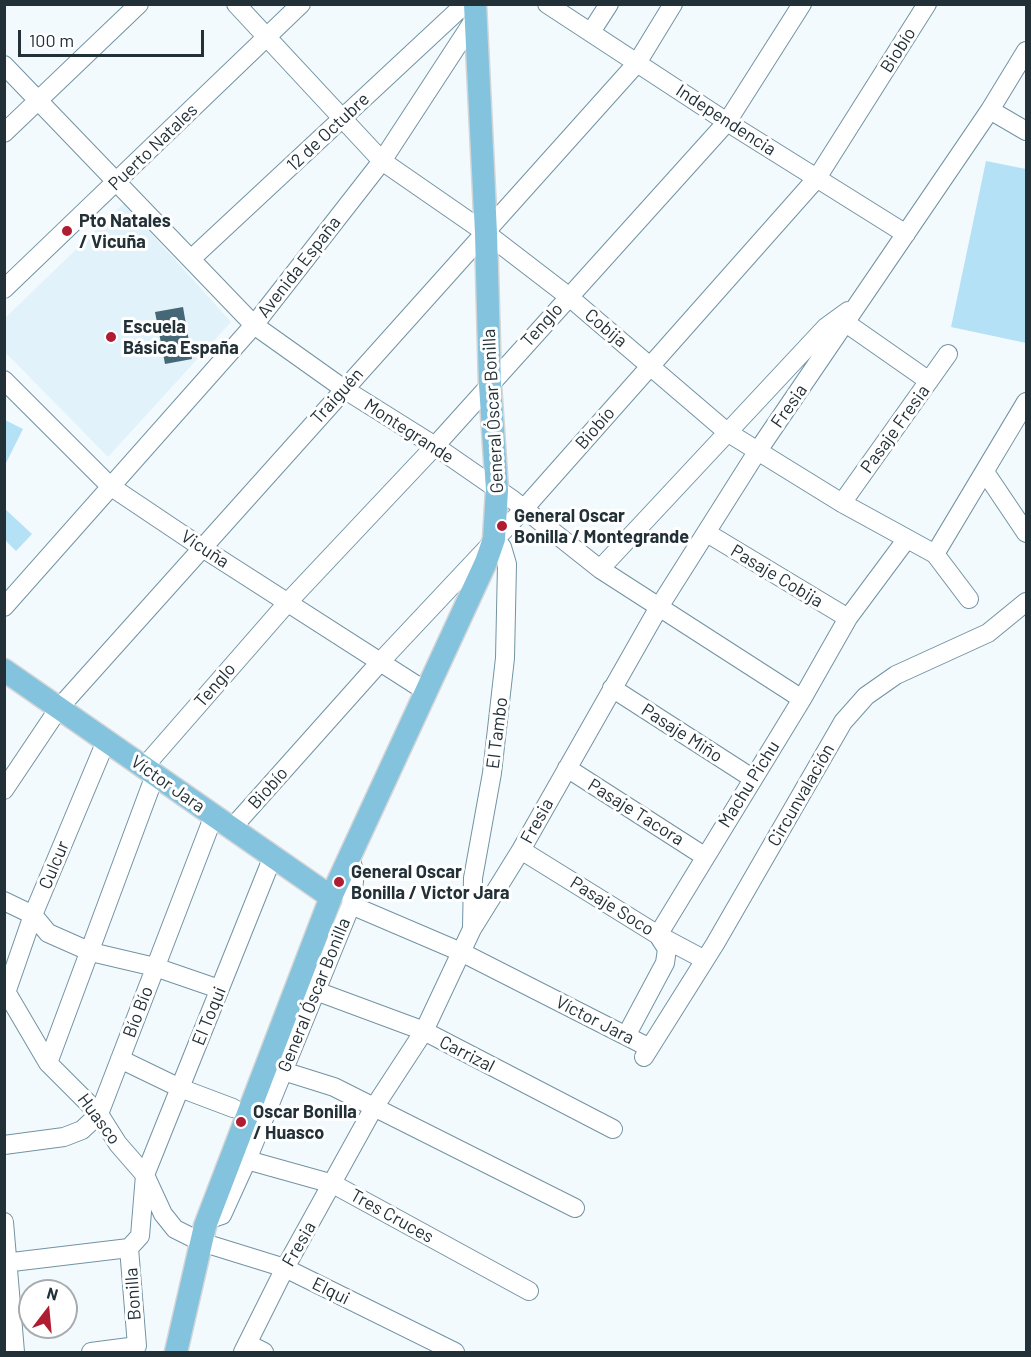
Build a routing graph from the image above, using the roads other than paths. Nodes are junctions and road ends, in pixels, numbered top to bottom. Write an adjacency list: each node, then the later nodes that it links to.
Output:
1 (140, 4): 15 (street)
2 (236, 4): 11 (street, Cobija)
3 (301, 4): 11 (street, Puerto Natales)
4 (547, 4): 10 (street, Independencia)
5 (609, 4): 10 (street)
6 (673, 4): 13 (street, Traiguén)
7 (802, 4): 18 (street, Tenglo)
8 (927, 4): 22 (street, Biobío)
9 (472, 9): 17 (street, 12 de Octubre); 21 (street, Avenida España); 24 (main road, General Óscar Bonilla)
10 (591, 32): 13 (street, Independencia)
11 (266, 37): 17 (street, Cobija); 23 (street, Puerto Natales)
12 (1026, 51): 16 (street, Fresia)
13 (636, 63): 18 (street, Independencia); 24 (street, Traiguén)
14 (4, 65): 15 (street, Montegrande)
15 (39, 100): 20 (street); 23 (street, Montegrande)
16 (990, 110): 19 (street); 25 (street, Fresia)
17 (342, 118): 21 (street, Cobija); 26 (street, 12 de Octubre)
18 (727, 122): 22 (street, Independencia); 28 (street, Tenglo)
19 (1026, 131)
20 (4, 133)
21 (382, 161): 24 (street, Cobija); 31 (street, Avenida España)
22 (817, 178): 25 (street, Independencia); 33 (street, Biobío)
23 (117, 181): 26 (street, Montegrande); 27 (street, Puerto Natales)
24 (486, 233): 28 (street, Cobija); 36 (main road, General Óscar Bonilla); 37 (street, Traiguén)
25 (906, 234): 29 (street, Fresia)
26 (191, 259): 31 (street, Montegrande)
27 (4, 290)
28 (568, 296): 33 (street, Cobija); 36 (street, Tenglo)
29 (857, 305): 30 (street, Fresia); 39 (street, Fresia)
30 (846, 322): 35 (street); 41 (street, Fresia)
31 (254, 325): 37 (street, Montegrande); 43 (street, Avenida España)
32 (948, 354): 35 (street, Pasaje Fresia)
33 (650, 365): 39 (street, Cobija); 46 (street, Biobío)
34 (4, 380): 43 (street, Vicuña)
35 (929, 381): 45 (street, Pasaje Fresia)
36 (490, 384): 40 (street, Tenglo); 44 (main road, General Óscar Bonilla)
37 (344, 389): 40 (street, Montegrande); 51 (street, Traiguén)
38 (1026, 402): 42 (street)
39 (727, 432): 41 (street, Cobija); 53 (street, Fresia)
40 (435, 446): 44 (street, Montegrande); 55 (street, Tenglo)
41 (757, 452): 45 (street, Cobija); 47 (street, Fresia)
42 (985, 472): 48 (street); 52 (street)
43 (110, 486): 51 (street, Vicuña); 57 (street, Avenida España)
44 (497, 490): 46 (street, Montegrande); 49 (main road, General Óscar Bonilla)
45 (842, 503): 50 (street, Cobija)
46 (524, 508): 49 (street, Biobío); 53 (street, Montegrande)
47 (706, 533): 58 (street, Fresia); 59 (street, Pasaje Cobija)
48 (1026, 533)
49 (494, 539): 60 (street, Biobío); 63 (main road, General Óscar Bonilla); 78 (street, El Tambo)
50 (906, 540): 52 (street, Cobija); 59 (street, Machu Pichu)
51 (201, 548): 55 (street, Vicuña); 65 (street, Traiguén)
52 (935, 554): 54 (street, Cobija)
53 (600, 569): 58 (street, Montegrande)
54 (969, 599)
55 (288, 602): 60 (street, Vicuña); 68 (street, Tenglo)
56 (1026, 602): 82 (street, Circunvalación)
57 (4, 607)
58 (659, 607): 62 (street, Fresia); 64 (street, Montegrande)
59 (848, 618): 64 (street, Machu Pichu)
60 (381, 661): 63 (street, Vicuña); 71 (street, Biobío)
61 (4, 670): 65 (main road, Víctor Jara)
62 (612, 688): 67 (street, Fresia); 69 (street, Pasaje Miño)
63 (427, 692): 76 (main road, General Óscar Bonilla)
64 (802, 699): 69 (street, Machu Pichu)
65 (59, 708): 66 (main road, Víctor Jara); 70 (street, Traiguén)
66 (106, 741): 68 (main road, Víctor Jara); 77 (street, Culcur)
67 (567, 768): 72 (street, Fresia); 74 (street, Pasaje Tacora)
68 (150, 771): 71 (main road, Víctor Jara); 80 (street, Tenglo)
69 (752, 778): 74 (street, Machu Pichu)
70 (4, 790)
71 (223, 822): 73 (main road, Víctor Jara); 83 (street, Bío Bío)
72 (521, 850): 78 (street, Fresia); 79 (street, Pasaje Soco)
73 (273, 856): 76 (main road, Víctor Jara); 85 (street, El Toqui)
74 (704, 856): 79 (street, Machu Pichu)
75 (4, 901): 77 (street)
76 (341, 901): 81 (street, Víctor Jara); 86 (street, General Óscar Bonilla); 103 (main road, General Óscar Bonilla)
77 (33, 915): 80 (street); 84 (street, Culcur)
78 (472, 929): 81 (street, Fresia)
79 (658, 935): 82 (street, Pasaje Soco); 88 (street)
80 (91, 952): 83 (street); 90 (street, Tenglo)
81 (461, 952): 87 (street, Fresia); 88 (street, Víctor Jara)
82 (705, 960): 88 (street, Circunvalación)
83 (155, 967): 85 (street); 89 (street, Bío Bío)
84 (6, 989): 90 (street, Huasco)
85 (219, 989): 92 (street, El Toqui)
86 (316, 991): 87 (street, Carrizal); 91 (street, General Óscar Bonilla)
87 (424, 1031): 94 (street, Fresia); 96 (street, Carrizal)
88 (637, 1046)
89 (120, 1059): 92 (street); 95 (street, Bío Bío)
90 (48, 1063): 95 (street, Huasco)
91 (283, 1071): 94 (street); 98 (street, General Óscar Bonilla)
92 (180, 1088): 93 (street); 99 (street, El Toqui)
93 (233, 1108)
94 (374, 1109): 100 (street, Fresia); 101 (street)
95 (99, 1114): 97 (street); 99 (street, Huasco)
96 (613, 1130)
97 (4, 1145)
98 (247, 1160): 100 (street, Tres Cruces); 103 (street, General Óscar Bonilla)
99 (145, 1175): 103 (street, Huasco); 104 (street, Bonilla)
100 (333, 1184): 106 (street, Fresia); 107 (street, Tres Cruces)
101 (575, 1208)
102 (4, 1222): 105 (street)
103 (204, 1231): 106 (street, Elqui); 111 (main road, General Óscar Bonilla)
104 (129, 1248): 105 (street); 110 (street, Bonilla)
105 (6, 1263): 109 (street)
106 (285, 1268): 108 (street, Fresia); 112 (street, Elqui)
107 (529, 1291)
108 (251, 1350)
109 (15, 1353)
110 (91, 1353)
111 (176, 1353)
112 (455, 1353)

